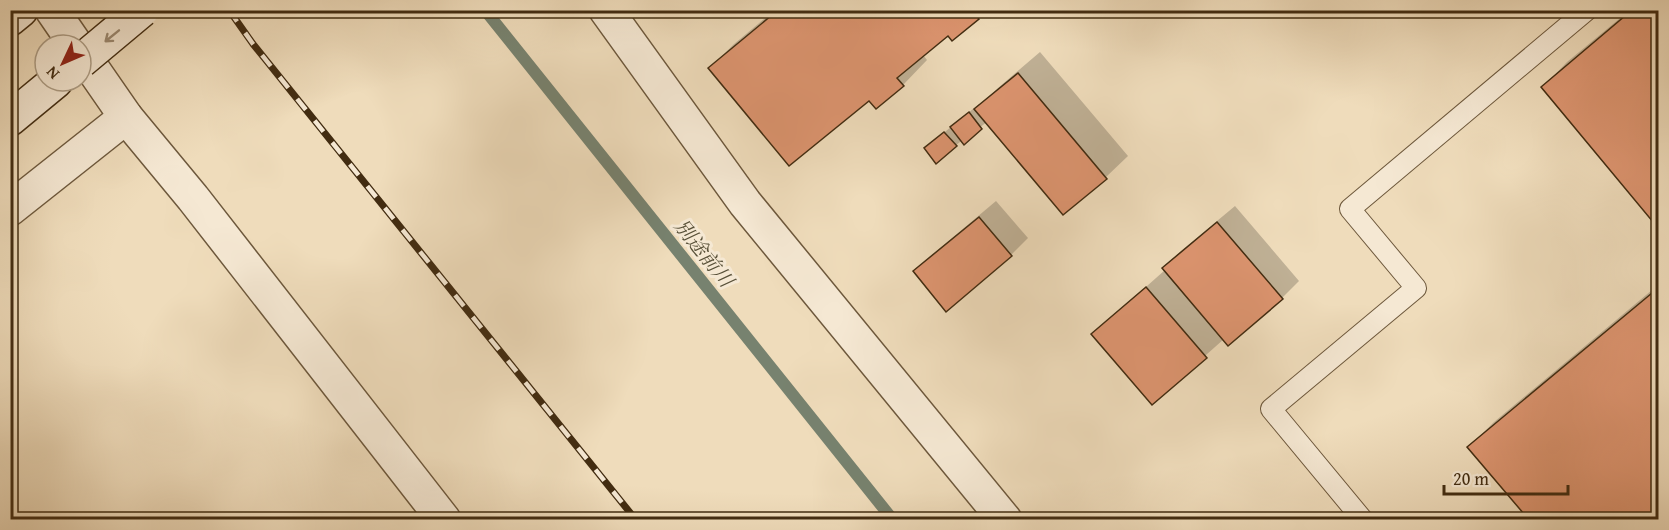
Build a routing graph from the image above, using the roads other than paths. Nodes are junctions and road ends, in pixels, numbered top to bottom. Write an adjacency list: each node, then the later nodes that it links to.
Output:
1 (21, 10): 6 (street)
2 (52, 10): 7 (street)
3 (142, 10): 8 (street, one-way to 8, bridge)
4 (606, 10): 15 (street)
5 (1587, 10): 16 (lane)
6 (10, 19)
7 (68, 33)
8 (93, 51)
9 (93, 69): 11 (street)
10 (41, 93): 12 (street)
11 (126, 117): 13 (street); 14 (street)
12 (10, 119)
13 (10, 209)
14 (444, 519)
15 (1005, 519)
16 (1363, 519)

